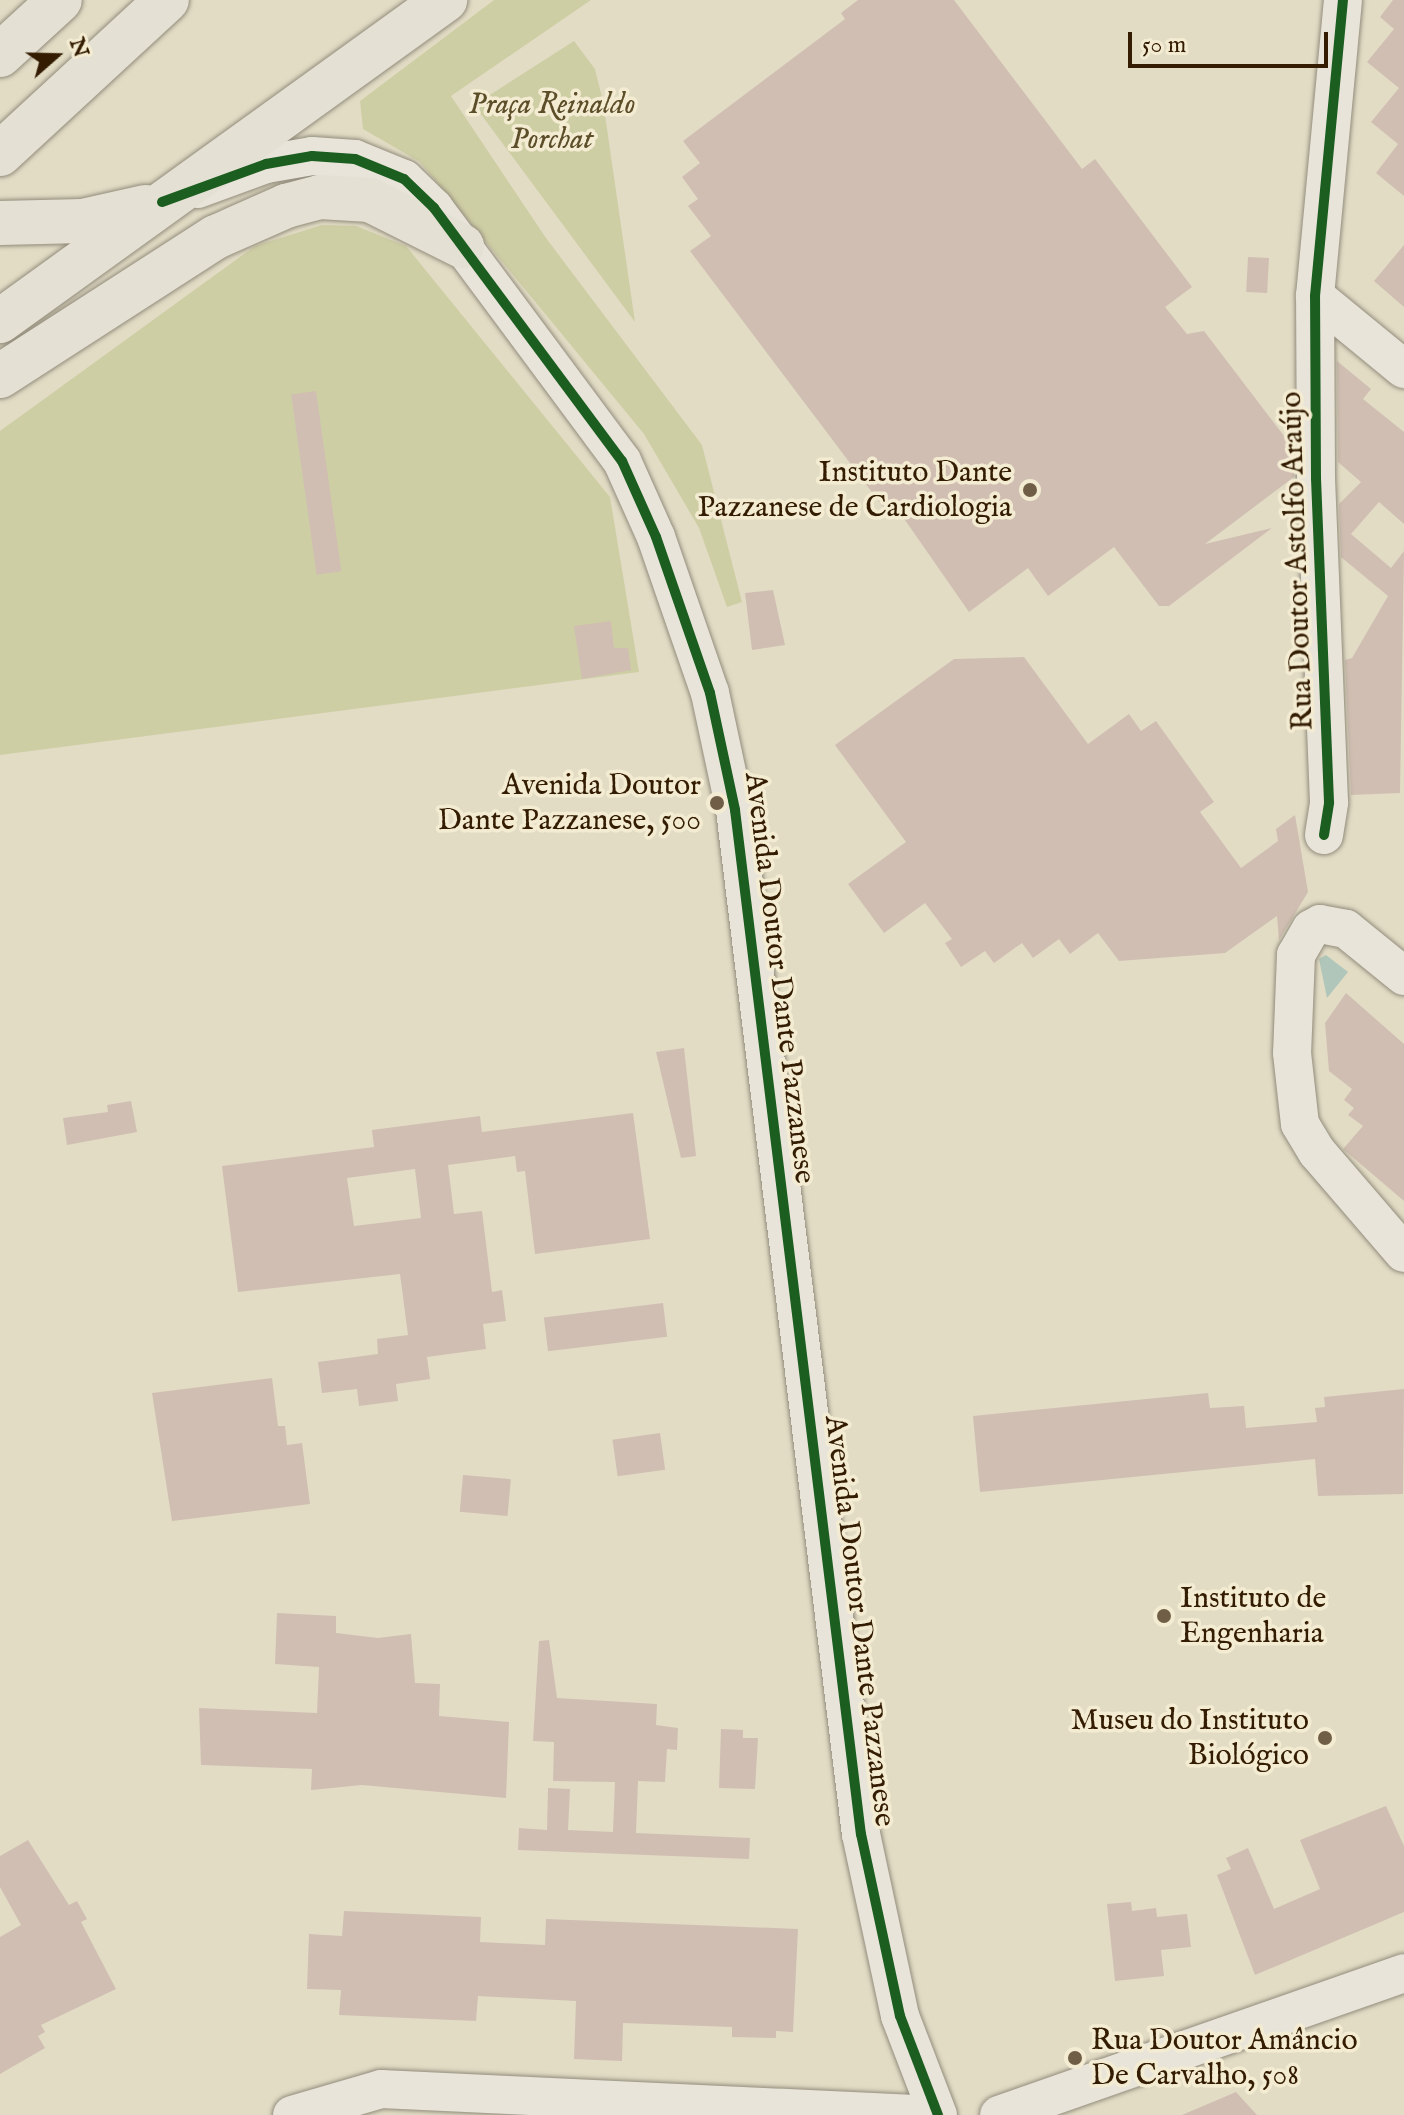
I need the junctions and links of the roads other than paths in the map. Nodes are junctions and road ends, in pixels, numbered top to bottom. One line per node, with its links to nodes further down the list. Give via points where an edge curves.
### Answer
1 (60, 0): 5 (main road)
2 (167, 0): 6 (main road)
3 (445, 0): 7 (main road)
4 (1343, 0): 10 (street, Rua Doutor Astolfo Araújo)
5 (0, 55)
6 (0, 154)
7 (162, 202): 8 (main road, via 83,221); 9 (street, Avenida Doutor Dante Pazzanese, via 266,164 312,156 355,159 404,179); 11 (main road)
8 (0, 223)
9 (462, 246): 13 (main road, via 370,200 320,197 286,206 216,237); 19 (street, Avenida Doutor Dante Pazzanese, via 622,461 656,537 719,727 735,810 861,1834 900,2016)
10 (1315, 296): 12 (street); 14 (street, Rua Doutor Astolfo Araújo, via 1316,478 1329,802)
11 (0, 321)
12 (1404, 369)
13 (0, 376)
14 (1324, 835)
15 (1404, 976): 16 (street, via 1346,929 1320,924 1304,938 1296,955 1295,1095 1300,1124 1317,1152)
16 (1404, 1253)
17 (1404, 1973): 20 (street)
18 (301, 2113): 19 (street, via 381,2089)
19 (937, 2115)
20 (999, 2115)

